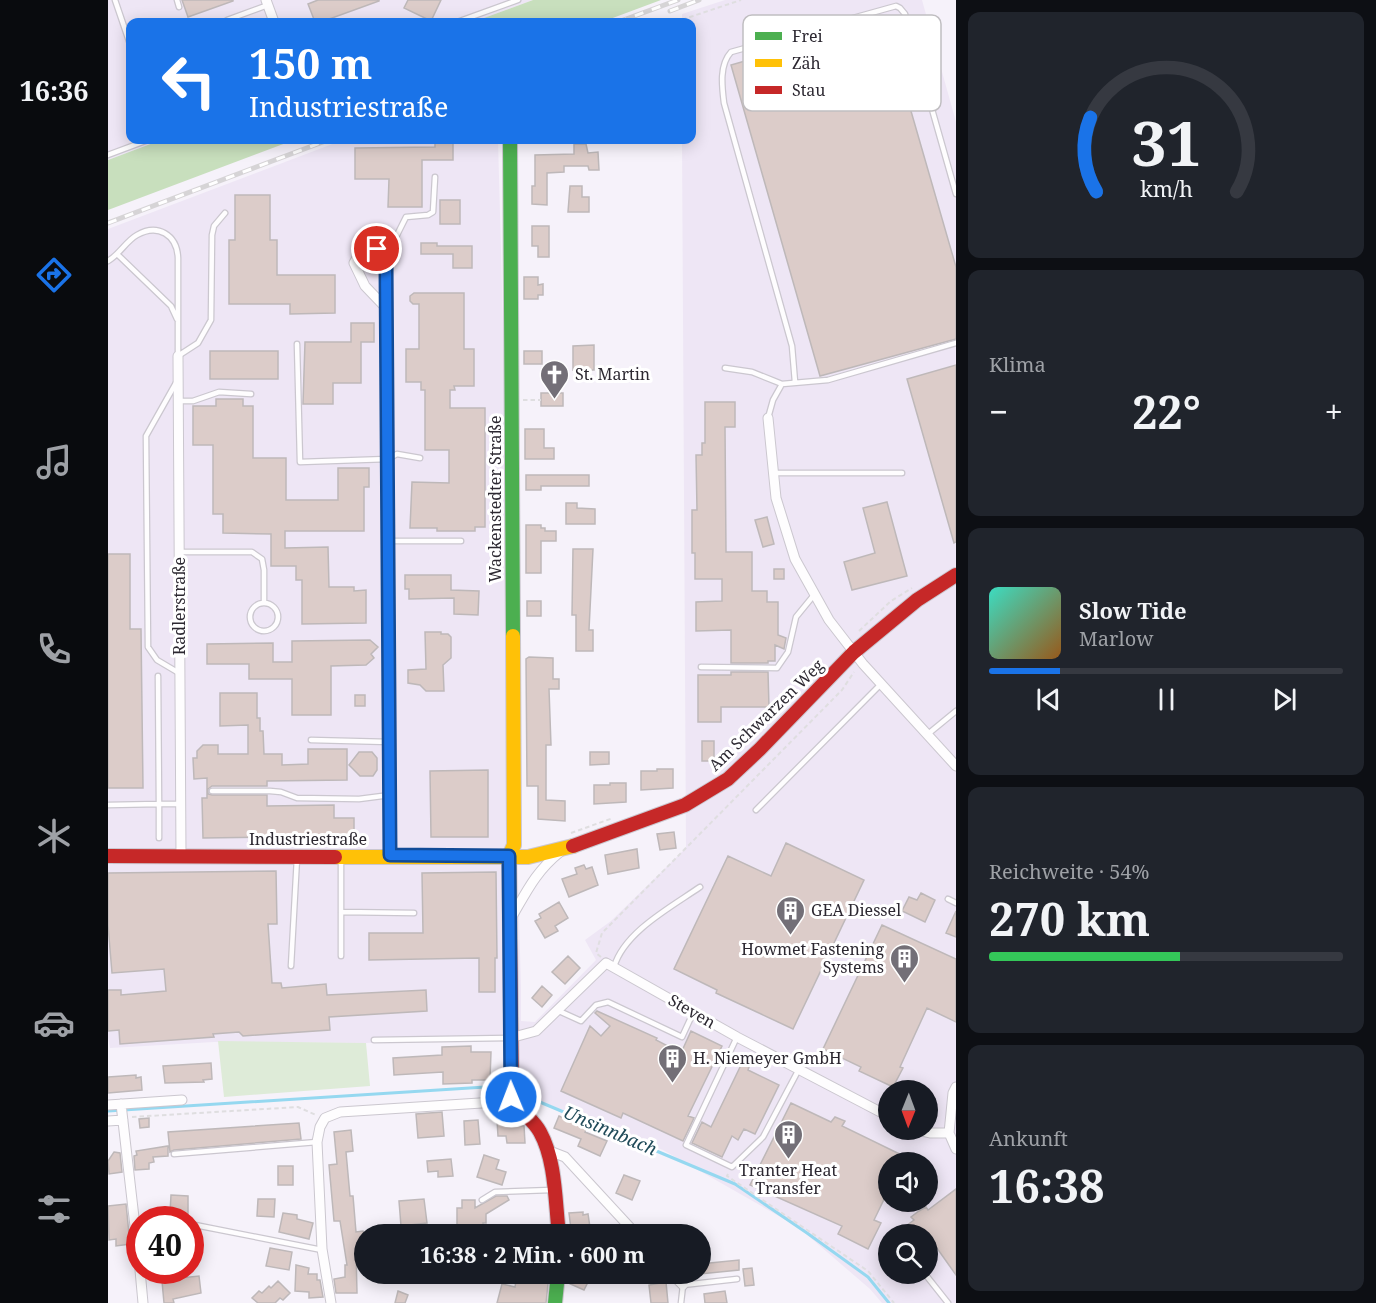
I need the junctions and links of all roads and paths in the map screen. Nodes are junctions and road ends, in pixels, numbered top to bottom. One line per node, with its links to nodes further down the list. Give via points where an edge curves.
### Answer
1 (116, 0): 13 (lane)
2 (177, 0): 6 (lane)
3 (518, 0): 11 (lane)
4 (741, 0): 12 (path)
5 (267, 2): 9 (lane); 10 (street)
6 (179, 7)
7 (864, 15): 8 (lane, via 896,6)
8 (905, 15)
9 (231, 18)
10 (273, 18)
11 (469, 18)
12 (687, 18)
13 (126, 31)
14 (743, 49): 32 (lane, via 725,58 724,103 792,346)
15 (932, 111): 20 (lane)
16 (137, 144): 18 (lane)
17 (510, 144): 35 (street, Wackenstedter Straße)
18 (108, 155)
19 (435, 177): 24 (lane, via 434,212 406,217)
20 (956, 194)
21 (225, 213): 29 (lane, via 212,235 211,320 198,344)
22 (118, 255): 23 (lane); 26 (lane, via 171,306); 26 (lane, via 136,236 147,231 167,234 174,240 178,249)
23 (108, 261)
24 (384, 261): 25 (street); 25 (street, via 377,249 362,249 354,263 365,286)
25 (387, 309): 40 (street)
26 (178, 322): 29 (lane)
27 (297, 344): 40 (lane, via 300,462)
28 (956, 344): 32 (lane, via 828,380)
29 (178, 356): 31 (street, Radlerstraße)
30 (725, 368): 33 (lane, via 753,372)
31 (178, 378): 37 (street, Radlerstraße); 53 (lane, via 146,436 148,647 157,660)
32 (795, 382): 33 (lane)
33 (782, 384): 38 (lane)
34 (251, 394): 37 (lane, via 219,392 192,401)
35 (511, 400): 36 (path); 75 (street, Wackenstedter Straße, via 514,846)
36 (541, 400)
37 (178, 401): 45 (street, Radlerstraße)
38 (768, 418): 41 (street)
39 (420, 458): 40 (lane, via 397,454)
40 (388, 459): 43 (street)
41 (774, 473): 42 (lane); 48 (street, via 776,498 795,559)
42 (902, 473)
43 (388, 541): 44 (lane); 59 (street)
44 (461, 541)
45 (179, 552): 49 (lane, via 252,552 262,559); 53 (street, Radlerstraße)
46 (956, 575): 50 (street, Am Schwarzen Weg)
47 (918, 584): 50 (path, via 891,601)
48 (814, 595): 50 (street); 51 (lane, via 796,617 788,652 777,668)
49 (264, 603): 49 (lane, via 274,607 278,617 274,627 264,632 254,627 250,617 254,607)
50 (851, 647): 55 (street); 69 (street, Am Schwarzen Weg, via 760,750 728,779 685,805)
51 (701, 667)
52 (854, 672): 82 (path, via 828,705 602,933)
53 (179, 673): 64 (street, Radlerstraße)
54 (158, 676): 63 (lane)
55 (881, 684): 57 (street); 66 (lane)
56 (956, 711): 57 (lane)
57 (927, 735): 60 (street)
58 (311, 740): 59 (lane)
59 (390, 742): 62 (street)
60 (956, 766)
61 (212, 790): 62 (lane, via 359,800)
62 (390, 795): 71 (street)
63 (159, 804): 64 (lane); 65 (lane); 68 (lane)
64 (180, 804): 73 (street, Radlerstraße)
65 (108, 805)
66 (756, 810)
67 (615, 817): 69 (path, via 595,823)
68 (159, 838)
69 (564, 843): 75 (street, Am Schwarzen Weg, via 528,857); 81 (street, via 536,875)
70 (341, 855): 71 (street, Industriestraße); 74 (street, Industriestraße); 79 (lane)
71 (390, 855): 75 (street, Industriestraße)
72 (108, 856): 73 (street, Industriestraße)
73 (181, 856): 74 (street, Industriestraße)
74 (297, 856): 84 (lane)
75 (509, 856): 81 (street, Wackenstedter Straße)
76 (700, 887): 85 (lane, via 633,937 618,955)
77 (948, 899): 78 (lane)
78 (956, 903)
79 (341, 912): 80 (lane); 83 (lane)
80 (414, 913)
81 (510, 920): 89 (street, Wackenstedter Straße)
82 (596, 953)
83 (341, 956)
84 (291, 966)
85 (614, 967): 86 (street, via 606,963); 87 (street, Steven)
86 (557, 1010): 87 (lane, via 580,1021 596,1005 608,1002 682,1037); 89 (street, via 536,1031)
87 (694, 1011): 88 (street, Steven)
88 (737, 1037): 91 (street, Steven); 106 (lane, via 686,1145)
89 (510, 1038): 90 (lane); 93 (street, Wackenstedter Straße)
90 (374, 1040)
91 (799, 1069): 96 (street, Steven); 106 (lane, via 763,1137)
92 (956, 1087): 101 (street)
93 (511, 1094): 98 (street, via 340,1112); 104 (street, via 539,1130)
94 (182, 1100): 97 (street)
95 (108, 1105): 97 (street)
96 (878, 1111)
97 (122, 1113): 98 (path, via 298,1107); 99 (street); 109 (street)
98 (325, 1118): 102 (street)
99 (108, 1121)
100 (938, 1133): 101 (street)
101 (949, 1133): 103 (street)
102 (317, 1142): 105 (lane); 113 (street)
103 (956, 1149)
104 (547, 1150): 107 (street); 111 (street, via 565,1157)
105 (174, 1154)
106 (732, 1167): 123 (path, via 727,1176 868,1271)
107 (554, 1190): 108 (lane, via 495,1191); 110 (street)
108 (482, 1200)
109 (133, 1206)
110 (558, 1224)
111 (627, 1224)
112 (204, 1227): 113 (lane)
113 (322, 1250): 120 (street)
114 (737, 1279): 118 (lane)
115 (141, 1284): 119 (street)
116 (557, 1284): 121 (street)
117 (933, 1284): 124 (lane)
118 (683, 1285): 122 (lane)
119 (143, 1303)
120 (331, 1303)
121 (555, 1303)
122 (681, 1303)
123 (894, 1303)
124 (948, 1303)

